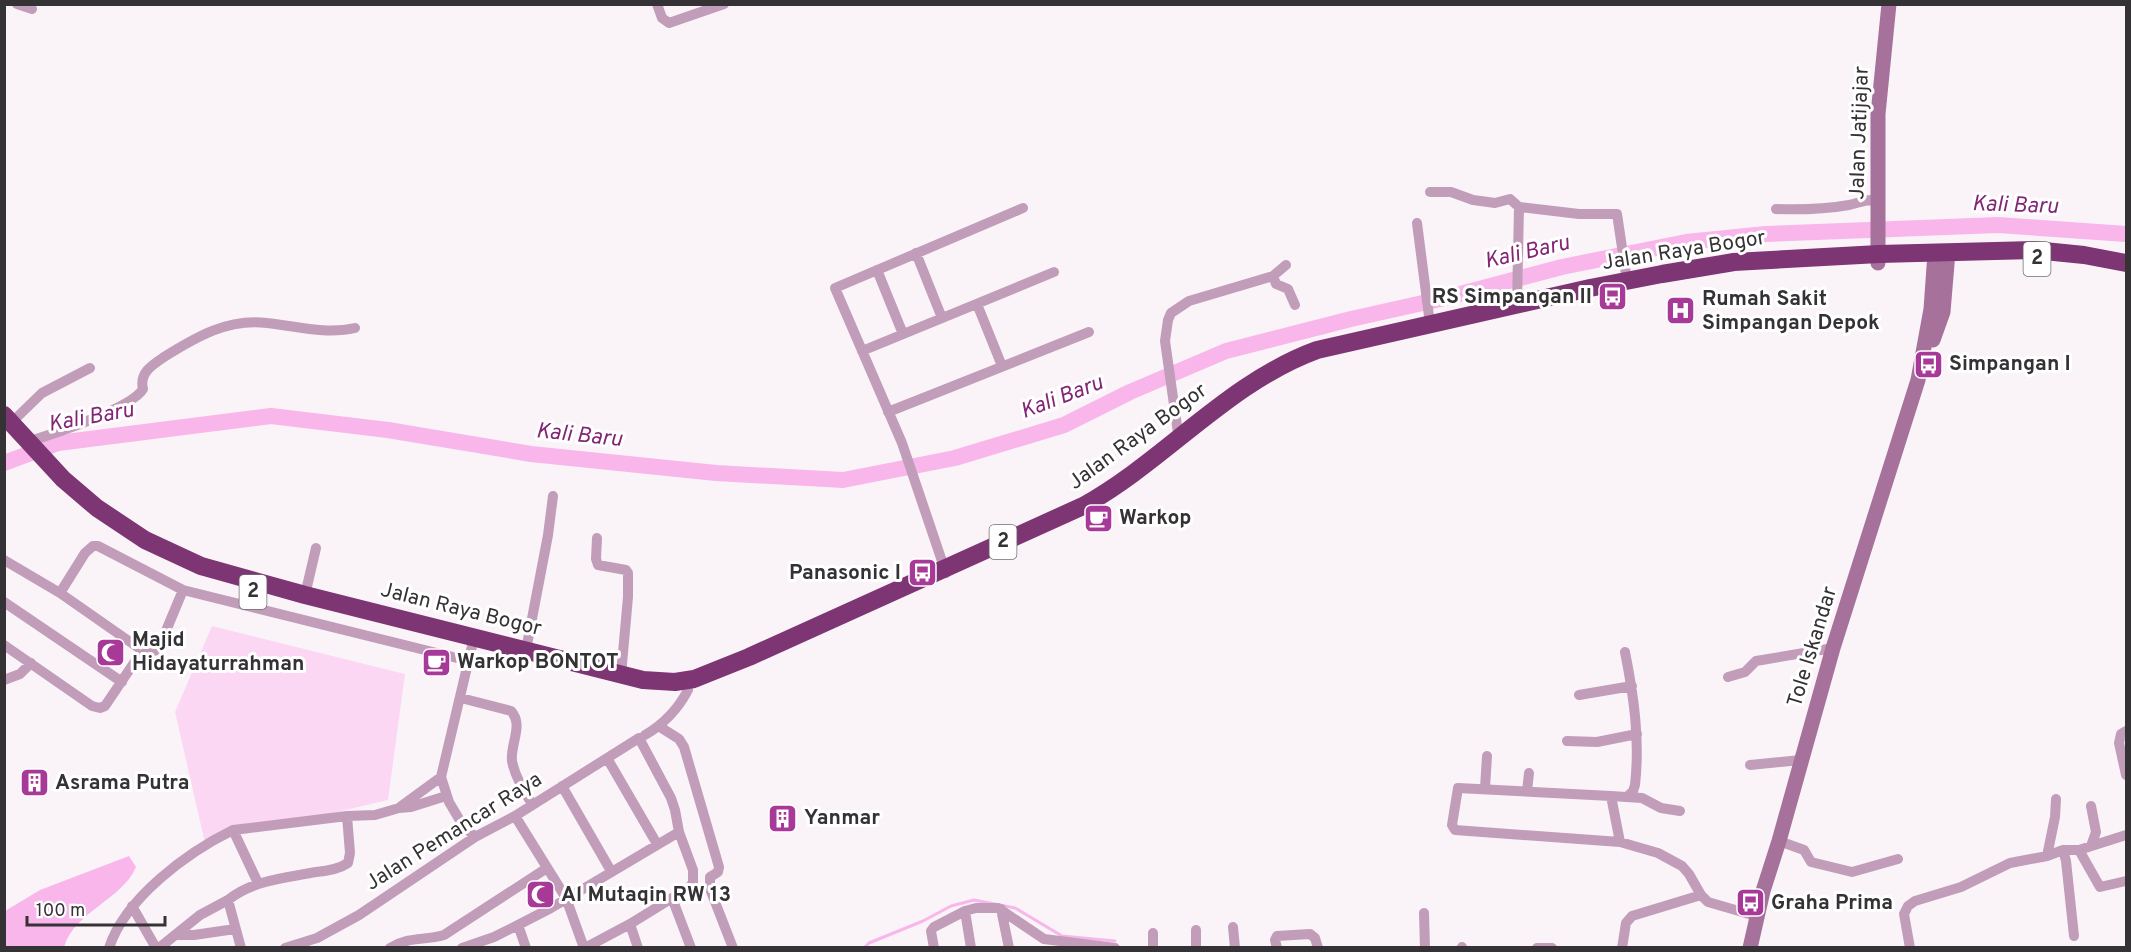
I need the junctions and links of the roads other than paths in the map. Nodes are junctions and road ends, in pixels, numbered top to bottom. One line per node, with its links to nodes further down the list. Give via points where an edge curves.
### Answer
1 (17, 4): 5 (street)
2 (657, 4): 3 (street, via 662,18 669,22)
3 (724, 4)
4 (1889, 4): 7 (main road, Jalan Jatijajar, via 1878,114)
5 (32, 9)
6 (1430, 192): 8 (street, via 1452,192 1495,203 1510,199)
7 (1878, 201): 10 (street); 13 (main road, Jalan Jatijajar)
8 (1519, 207): 20 (street, via 1617,214); 22 (street)
9 (1023, 208): 12 (street)
10 (1776, 209)
11 (1417, 223): 25 (street)
12 (916, 253): 17 (street); 26 (street)
13 (1878, 254): 14 (highway, Jalan Raya Bogor / 2); 20 (highway, Jalan Raya Bogor / 2, via 1734,262); 35 (highway, Jalan Raya Bogor / 2, via 1664,282 1331,355 1262,385)
14 (1941, 257): 15 (highway, Jalan Raya Bogor / 2, via 2057,251); 19 (highway, Jalan Raya Bogor / 2, via 2055,260); 49 (main road, Tole Iskandar, via 1941,320 1923,360)
15 (2127, 263)
16 (1286, 265): 21 (street)
17 (877, 270): 29 (street); 30 (street, via 835,288)
18 (1054, 272): 23 (street)
19 (2127, 272)
20 (1626, 275): 22 (highway, Jalan Raya Bogor / 2)
21 (1273, 276): 24 (street, via 1276,284 1288,289); 35 (street, via 1189,301 1171,313 1166,349)
22 (1517, 298): 25 (highway, Jalan Raya Bogor / 2)
23 (977, 304): 26 (street); 31 (street)
24 (1295, 305)
25 (1429, 317): 35 (highway, Jalan Raya Bogor / 2, via 1291,360 1241,389)
26 (942, 318): 29 (street)
27 (355, 328): 36 (street, via 340,331 257,322 229,325 203,335 149,368 142,389 134,398 72,428)
28 (1089, 332): 31 (street)
29 (903, 334): 30 (street)
30 (862, 351): 33 (street)
31 (1002, 366): 33 (street)
32 (90, 368): 34 (street, via 42,393)
33 (888, 412): 42 (street)
34 (7, 422): 36 (highway, Jalan Raya Bogor / 2)
35 (1180, 442): 42 (highway, Jalan Raya Bogor / 2, via 1141,478 1109,500)
36 (27, 444): 37 (highway, Jalan Raya Bogor / 2)
37 (60, 484): 45 (highway, Jalan Raya Bogor / 2, via 162,550 208,568); 48 (highway, Jalan Raya Bogor / 2, via 99,524 157,559 190,573)
38 (553, 496): 50 (street)
39 (597, 538): 54 (street, via 598,565 628,573)
40 (316, 548): 45 (street)
41 (4, 560): 44 (street)
42 (946, 572): 54 (highway, Jalan Raya Bogor / 2, via 694,679 656,682); 59 (highway, Jalan Raya Bogor / 2, via 751,666)
43 (183, 590): 44 (street, via 93,546); 48 (street); 51 (street, via 158,650)
44 (60, 593): 51 (street)
45 (305, 595): 48 (highway, Jalan Raya Bogor / 2)
46 (4, 602): 57 (street)
47 (4, 645): 53 (street)
48 (472, 648): 50 (highway, Jalan Raya Bogor / 2); 59 (highway, Jalan Raya Bogor / 2, via 646,690); 61 (street)
49 (1833, 648): 55 (street, via 1756,661 1745,672); 69 (main road, Tole Iskandar)
50 (526, 650): 54 (highway, Jalan Raya Bogor / 2)
51 (142, 651): 57 (street)
52 (1625, 652): 58 (street)
53 (31, 663): 56 (street, via 20,674); 57 (street, via 100,708)
54 (621, 675)
55 (1728, 677)
56 (4, 680)
57 (122, 682)
58 (1632, 686): 60 (street); 64 (street)
59 (688, 690): 62 (street, Jalan Pemancar Raya)
60 (1579, 695)
61 (460, 698): 73 (street); 81 (street, via 511,711 515,716 512,759 518,780)
62 (660, 726): 65 (street, Jalan Pemancar Raya); 132 (street, via 684,747 719,867 710,878 710,889)
63 (2127, 731): 72 (street, via 2119,742)
64 (1637, 734): 66 (street, via 1597,742); 79 (street, via 1635,785)
65 (642, 736): 68 (street, Jalan Pemancar Raya); 88 (street, via 670,798)
66 (1567, 741)
67 (1486, 756): 75 (street)
68 (607, 758): 74 (street, Jalan Pemancar Raya); 93 (street)
69 (1801, 760): 70 (street); 91 (main road, Tole Iskandar)
70 (1750, 765)
71 (1529, 772): 76 (street)
72 (2127, 775)
73 (441, 777): 77 (street); 83 (street)
74 (562, 786): 81 (street, Jalan Pemancar Raya); 100 (street)
75 (1485, 788): 76 (street); 92 (street, via 1458,788 1452,825 1455,830)
76 (1527, 791): 78 (street)
77 (446, 796): 83 (street); 90 (street, via 462,824)
78 (1611, 796): 79 (street); 92 (street)
79 (1628, 796): 84 (street)
80 (2056, 799): 97 (street)
81 (532, 804): 86 (street, Jalan Pemancar Raya)
82 (2091, 806): 94 (street, via 2096,832)
83 (399, 808): 85 (street, via 375,815)
84 (1680, 811)
85 (347, 816): 87 (street); 102 (street, via 348,864)
86 (515, 816): 90 (street, Jalan Pemancar Raya); 99 (street)
87 (233, 830): 102 (street); 107 (street, via 174,867)
88 (679, 832): 93 (street); 105 (street, via 693,870 693,882)
89 (2127, 835): 94 (street)
90 (475, 837): 122 (street, Jalan Pemancar Raya, via 359,915)
91 (1779, 841): 98 (street, via 1804,850 1811,862 1851,872); 111 (main road, Tole Iskandar)
92 (1620, 842): 103 (street, via 1672,860 1689,874)
93 (657, 844): 100 (street)
94 (2091, 846): 96 (street)
95 (2062, 850): 96 (street); 97 (street); 119 (street)
96 (2079, 850): 101 (street, via 2100,887)
97 (2047, 856): 147 (street, via 2010,863 1961,887 1915,901 1904,914)
98 (1898, 859)
99 (547, 868): 104 (street); 126 (street, via 444,935 412,938)
100 (611, 871): 104 (street)
101 (2127, 881)
102 (258, 883): 106 (street)
103 (1701, 895): 111 (street, via 1713,904); 145 (street, via 1632,916 1626,923)
104 (566, 898): 113 (street); 129 (street)
105 (672, 898): 112 (street); 131 (street)
106 (228, 900): 115 (street); 118 (street)
107 (132, 906): 123 (street, via 119,923); 124 (street)
108 (1001, 909): 109 (street); 120 (street); 135 (street)
109 (965, 911): 133 (street, via 932,929); 134 (street)
110 (1424, 913): 142 (street)
111 (1756, 916): 146 (main road, Tole Iskandar)
112 (630, 924): 129 (street); 130 (street)
113 (518, 925): 127 (street); 128 (street)
114 (1233, 927): 139 (street)
115 (235, 929): 118 (street); 125 (street)
116 (1196, 930): 138 (street)
117 (1153, 933): 137 (street)
118 (175, 935): 124 (street)
119 (2074, 936)
120 (1044, 943): 121 (street)
121 (1080, 945): 136 (street)
122 (290, 947)
123 (109, 948)
124 (157, 948)
125 (241, 948)
126 (390, 948)
127 (462, 948)
128 (525, 948)
129 (584, 948)
130 (638, 948)
131 (691, 948)
132 (733, 948)
133 (934, 948)
134 (971, 948)
135 (1009, 948)
136 (1115, 948)
137 (1153, 948)
138 (1196, 948)
139 (1235, 948)
140 (1277, 948): 141 (street, via 1277,936 1310,934)
141 (1318, 948)
142 (1425, 948)
143 (1537, 948): 144 (street)
144 (1552, 948)
145 (1622, 948)
146 (1750, 948)
147 (1910, 948)

